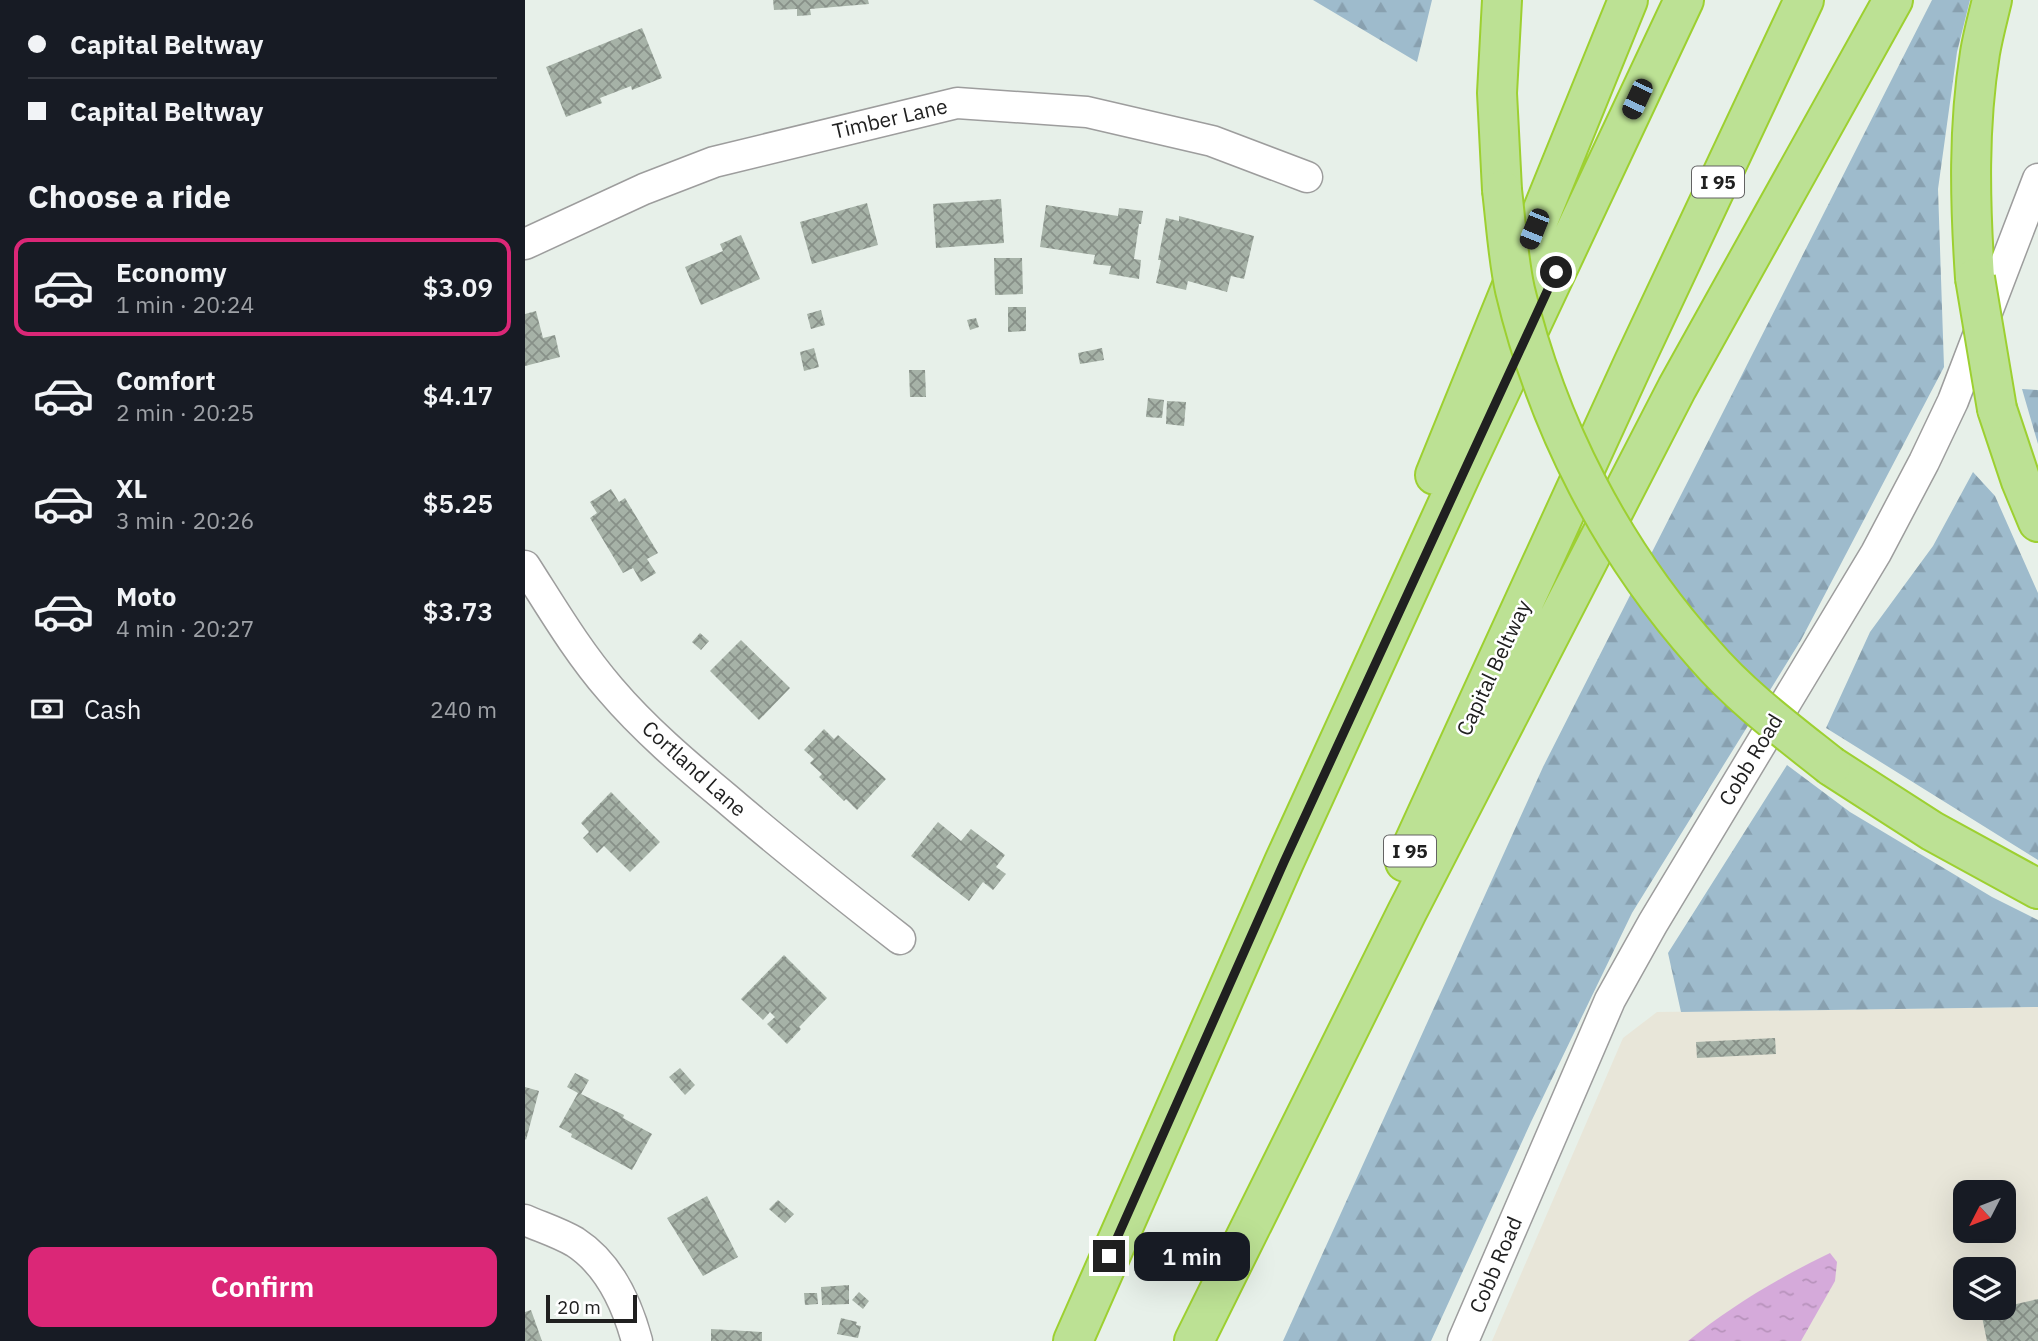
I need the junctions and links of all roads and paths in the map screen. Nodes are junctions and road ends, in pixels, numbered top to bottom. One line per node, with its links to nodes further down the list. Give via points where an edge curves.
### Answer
1 (1502, 0): 13 (highway, bridge, via 1497,93 1502,190 1515,289 1545,392 1570,452 1613,532 1656,597 1705,656 1756,706 1831,766 1932,831)
2 (1628, 0): 12 (highway, via 1446,446)
3 (1684, 0): 12 (highway)
4 (1804, 0): 18 (highway, Capital Beltway / I 95, via 1389,896)
5 (1893, 0): 18 (highway, via 1677,388 1407,912)
6 (1992, 0): 10 (highway, bridge, via 1980,53 1973,121 1970,211 1975,278 1997,409)
7 (1307, 177): 9 (street, Timber Lane, via 1212,141 1087,112 957,103 714,162)
8 (2038, 179): 19 (street, Cobb Road, via 1954,401 1924,462 1876,553 1610,1000)
9 (525, 244)
10 (2038, 522)
11 (525, 566): 14 (street, Cortland Lane, via 578,647 638,719 793,855)
12 (1284, 862): 17 (highway)
13 (2038, 889)
14 (900, 939)
15 (525, 1220): 16 (street, via 574,1242 593,1257 622,1298)
16 (637, 1341)
17 (1073, 1341)
18 (1194, 1341)
19 (1463, 1341)

